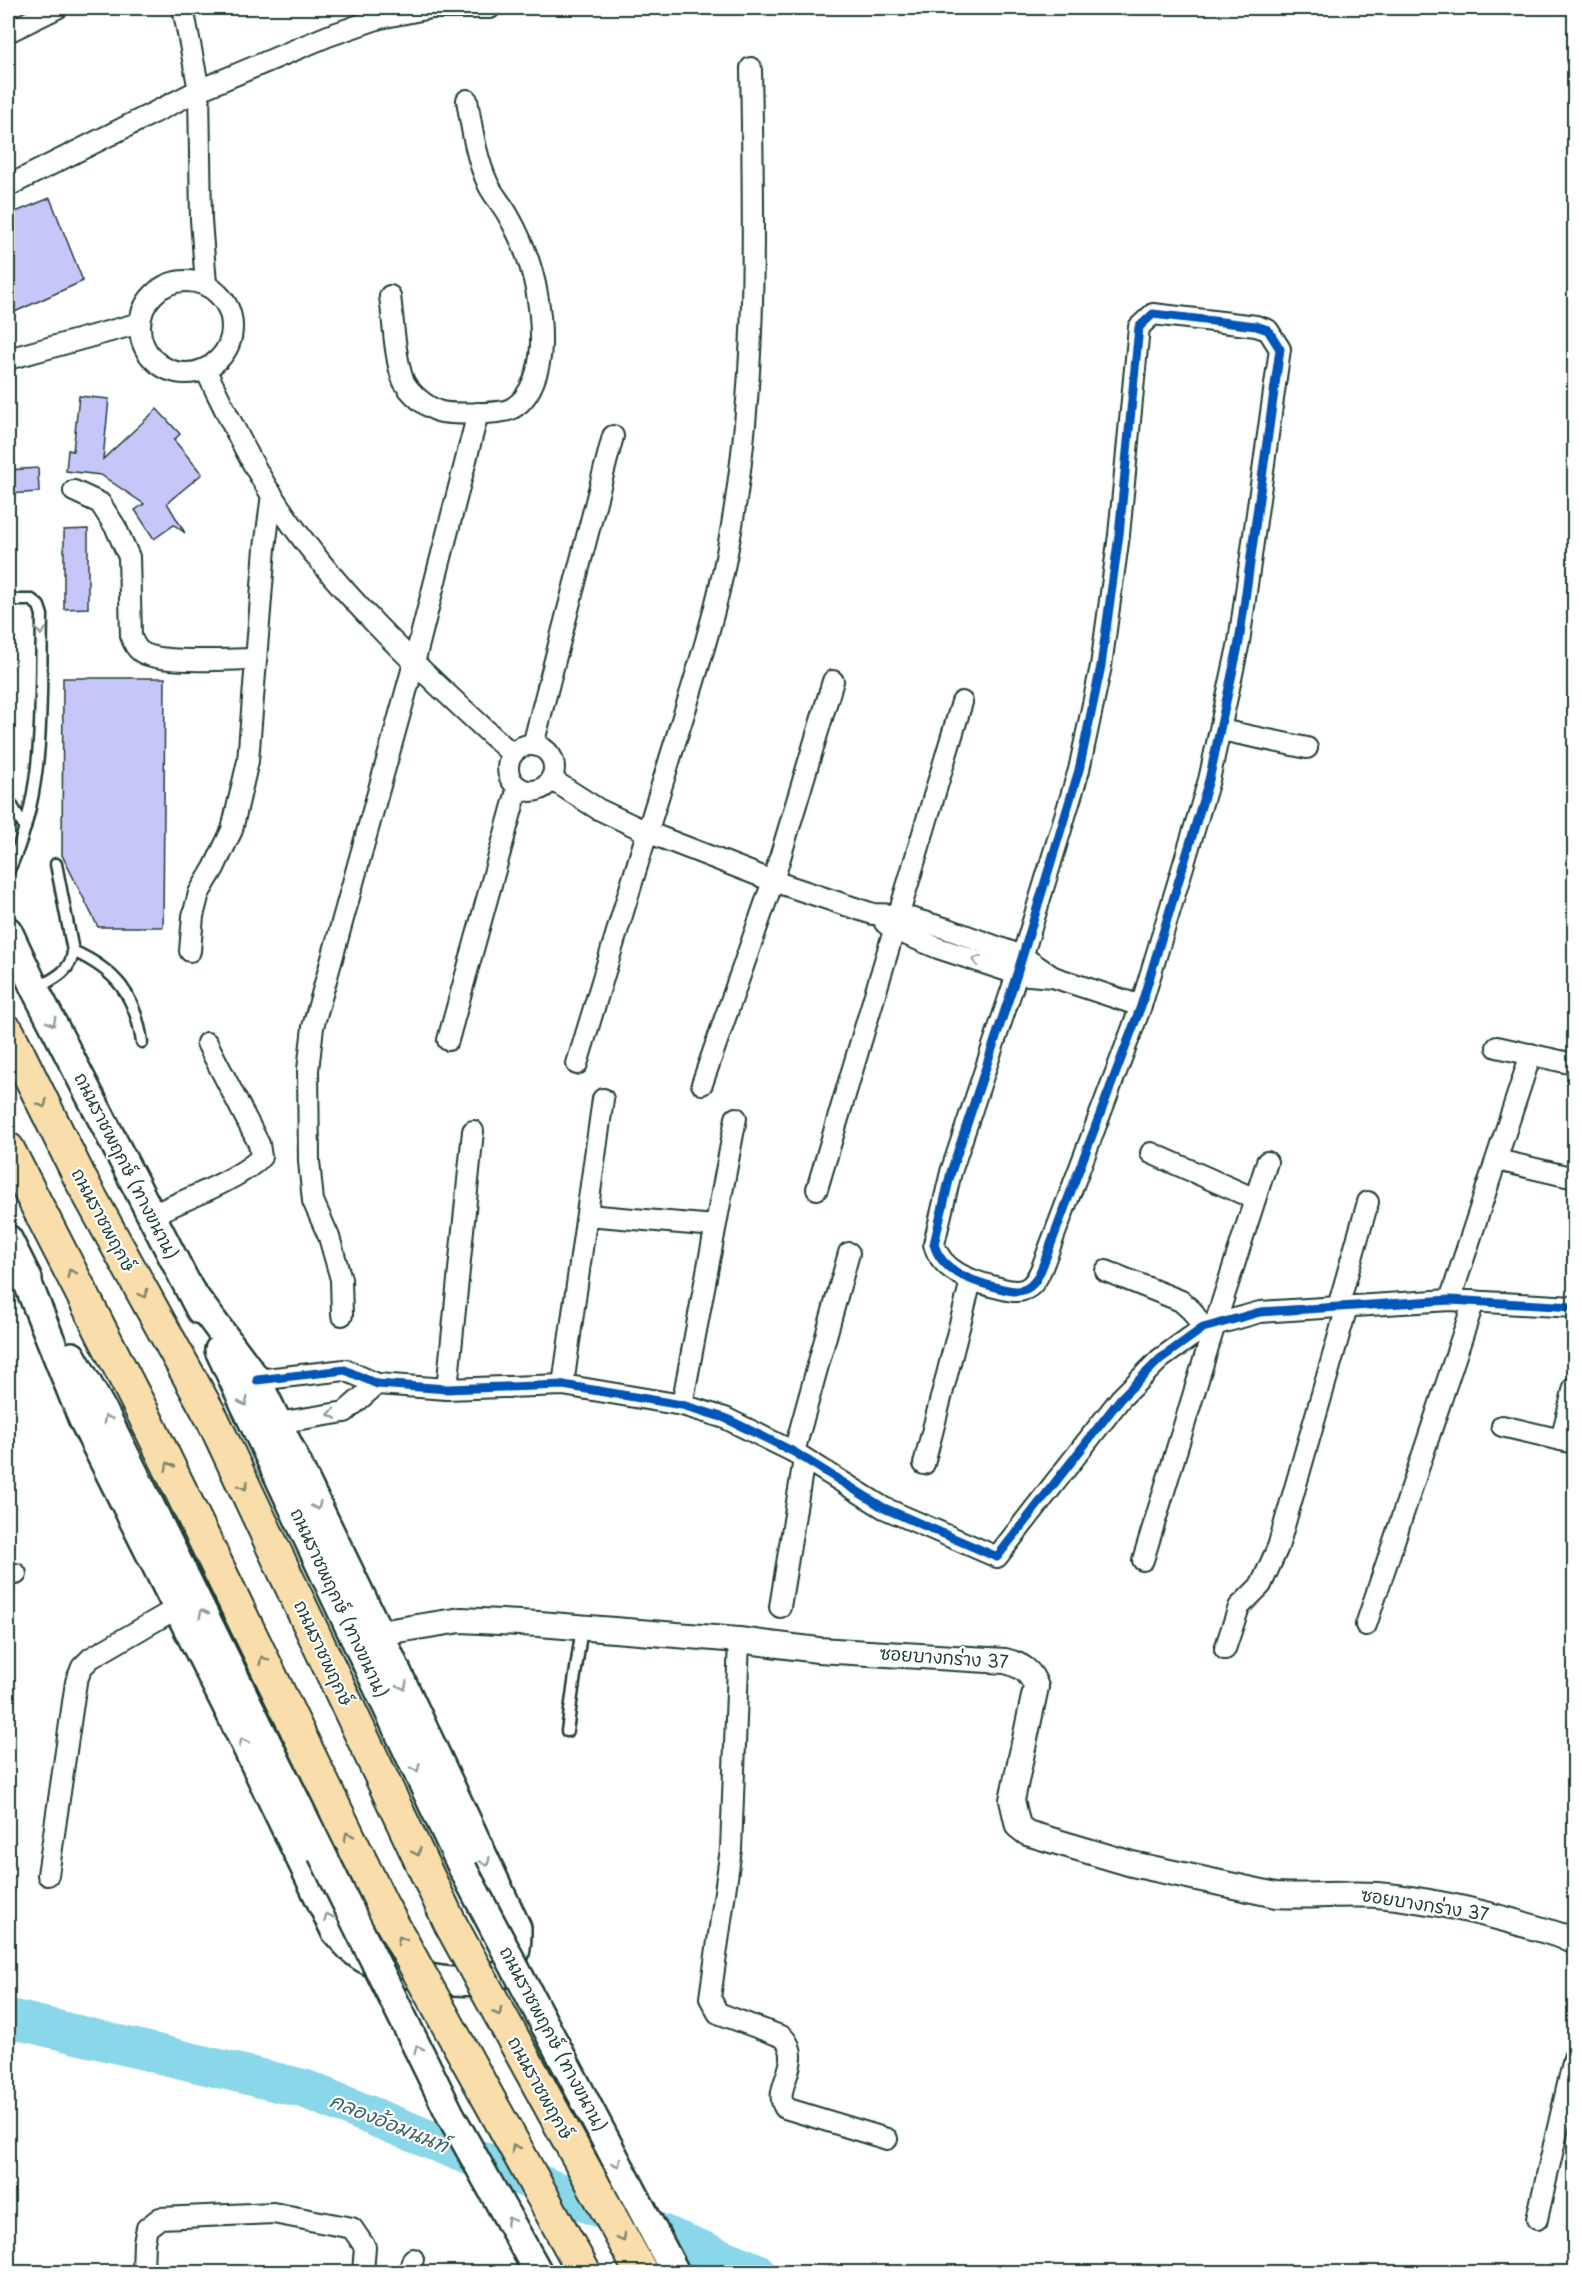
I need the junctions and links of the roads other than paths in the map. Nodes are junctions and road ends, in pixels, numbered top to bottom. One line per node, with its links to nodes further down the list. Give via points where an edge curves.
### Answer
1 (57, 8): 4 (street)
2 (183, 8): 6 (street)
3 (490, 8): 6 (street, via 431,8 380,18)
4 (8, 32)
5 (751, 69): 31 (street, via 754,237 751,364 742,459 727,555 698,670)
6 (199, 90): 8 (street); 9 (street)
7 (467, 100): 14 (street, via 477,157 526,250 537,293 541,347 536,376 524,399 509,410)
8 (8, 186)
9 (206, 284): 11 (street, via 174,282 154,294 144,307); 13 (street, via 222,297 233,327 228,347)
10 (390, 296): 14 (street, via 404,382 417,398 439,412)
11 (140, 323): 12 (street); 13 (street, via 144,347 160,366 175,372)
12 (8, 359)
13 (205, 369): 17 (street)
14 (477, 413): 20 (street)
15 (613, 436): 24 (street)
16 (74, 491): 19 (street, via 100,503 129,557 131,636 141,653 163,659)
17 (272, 494): 19 (street); 20 (street, via 312,549)
18 (8, 600): 30 (lane, one-way to 30, via 32,600 42,615 39,759)
19 (255, 659): 38 (street, via 248,761 232,830 199,893)
20 (414, 663): 26 (street); 75 (street, via 313,1027 308,1070 313,1201 342,1279)
21 (833, 681): 34 (street)
22 (962, 702): 35 (street)
23 (1221, 730): 25 (street); 39 (street, via 1239,642 1280,349 1268,330 1256,326 1154,314 1139,327 1119,535 1101,666 1079,770); 41 (street)
24 (533, 745): 26 (street); 27 (street, via 551,756)
25 (1307, 748)
26 (512, 754): 28 (street, via 508,774)
27 (551, 779): 28 (street, via 536,790); 31 (street)
28 (518, 787): 43 (street)
29 (8, 799): 30 (lane)
30 (25, 828): 33 (lane)
31 (647, 832): 34 (street); 48 (street)
32 (56, 864): 37 (lane)
33 (8, 872)
34 (773, 881): 35 (street); 50 (street)
35 (897, 922): 39 (street, via 938,948); 59 (street)
36 (8, 932): 40 (main road, ถนนราชพฤกษ์ (ทางขนาน))
37 (73, 951): 40 (lane, via 62,974); 44 (lane, via 92,959 128,993 139,1017)
38 (190, 951)
39 (1020, 965): 41 (street); 69 (street, via 951,1172 934,1244 943,1263)
40 (34, 989): 62 (main road, ถนนราชพฤกษ์ (ทางขนาน), one-way to 62)
41 (1141, 1006): 69 (street, via 1037,1278 1023,1290 1012,1291)
42 (8, 1032): 106 (main road, ถนนราชพฤกษ์, one-way to 106, bridge, via 81,1180 213,1420 450,1923)
43 (448, 1040)
44 (142, 1042)
45 (207, 1043): 62 (street, via 259,1144 261,1157 252,1167)
46 (1497, 1047): 47 (street)
47 (1531, 1054): 49 (street); 56 (street)
48 (577, 1064)
49 (1575, 1064)
50 (702, 1084)
51 (603, 1099): 63 (street)
52 (736, 1118): 64 (street)
53 (472, 1131): 81 (street)
54 (8, 1149): 105 (main road, one-way to 54, bridge, via 383,1907 143,1413)
55 (1151, 1153): 60 (street)
56 (1497, 1160): 58 (street); 71 (street)
57 (1267, 1162): 60 (street)
58 (1566, 1176)
59 (817, 1189)
60 (1256, 1199): 76 (street)
61 (1368, 1202): 73 (street)
62 (152, 1215): 70 (main road, ถนนราชพฤกษ์ (ทางขนาน))
63 (587, 1215): 64 (street); 79 (street)
64 (715, 1226): 82 (street)
65 (8, 1239): 67 (main road)
66 (849, 1252): 86 (street)
67 (20, 1264): 90 (main road, via 82,1418); 104 (main road, one-way to 67, bridge, via 450,2114 107,1418)
68 (1106, 1271): 76 (street, via 1181,1301)
69 (971, 1281): 87 (street)
70 (192, 1293): 77 (main road); 107 (main road, ถนนราชพฤกษ์ (ทางขนาน), one-way to 107, bridge, via 463,1869)
71 (1450, 1300): 72 (street); 73 (street)
72 (1474, 1301): 74 (street); 91 (street)
73 (1342, 1307): 76 (street, via 1260,1312); 95 (street, via 1278,1547 1261,1585 1239,1607)
74 (1575, 1307)
75 (342, 1316)
76 (1209, 1326): 86 (street, via 1160,1359 1121,1398 997,1557 884,1508); 88 (street)
77 (257, 1380): 78 (street, via 345,1370); 83 (main road)
78 (376, 1384): 81 (street); 83 (street, one-way to 83, via 345,1412)
79 (563, 1385): 81 (street); 82 (street)
80 (1575, 1387): 85 (street)
81 (447, 1389)
82 (682, 1405): 86 (street, via 725,1418)
83 (277, 1423): 93 (main road, one-way to 93)
84 (1502, 1425): 85 (street)
85 (1568, 1441)
86 (799, 1456): 89 (street)
87 (924, 1464)
88 (1143, 1560)
89 (780, 1607)
90 (177, 1608): 93 (main road, one-way to 90, via 517,1928 517,1949 508,1968 495,1978 473,1982 445,1980 395,1969 354,1952 335,1931); 97 (street, via 107,1647 82,1667 76,1682)
91 (1366, 1625)
92 (582, 1627): 93 (street, ซอยบางกร่าง 37, via 461,1620); 94 (street, ซอยบางกร่าง 37); 96 (lane)
93 (379, 1633)
94 (739, 1640): 98 (street, ซอยบางกร่าง 37, via 818,1650 1018,1664 1029,1672 1036,1687 1012,1800 1018,1826 1027,1833 1132,1864 1276,1895 1347,1893 1463,1908); 100 (street, via 731,1849 710,1998 718,2013 783,2037 788,2043 790,2068 782,2093 785,2108)
95 (1225, 1649)
96 (567, 1731)
97 (48, 1875)
98 (1575, 1940)
99 (1575, 2058): 101 (street)
100 (887, 2139)
101 (1538, 2218)
102 (143, 2272): 103 (street, via 147,2228 160,2218 273,2213 352,2228 365,2247)
103 (363, 2272)
104 (538, 2272)
105 (584, 2272)
106 (641, 2272)
107 (675, 2272)

